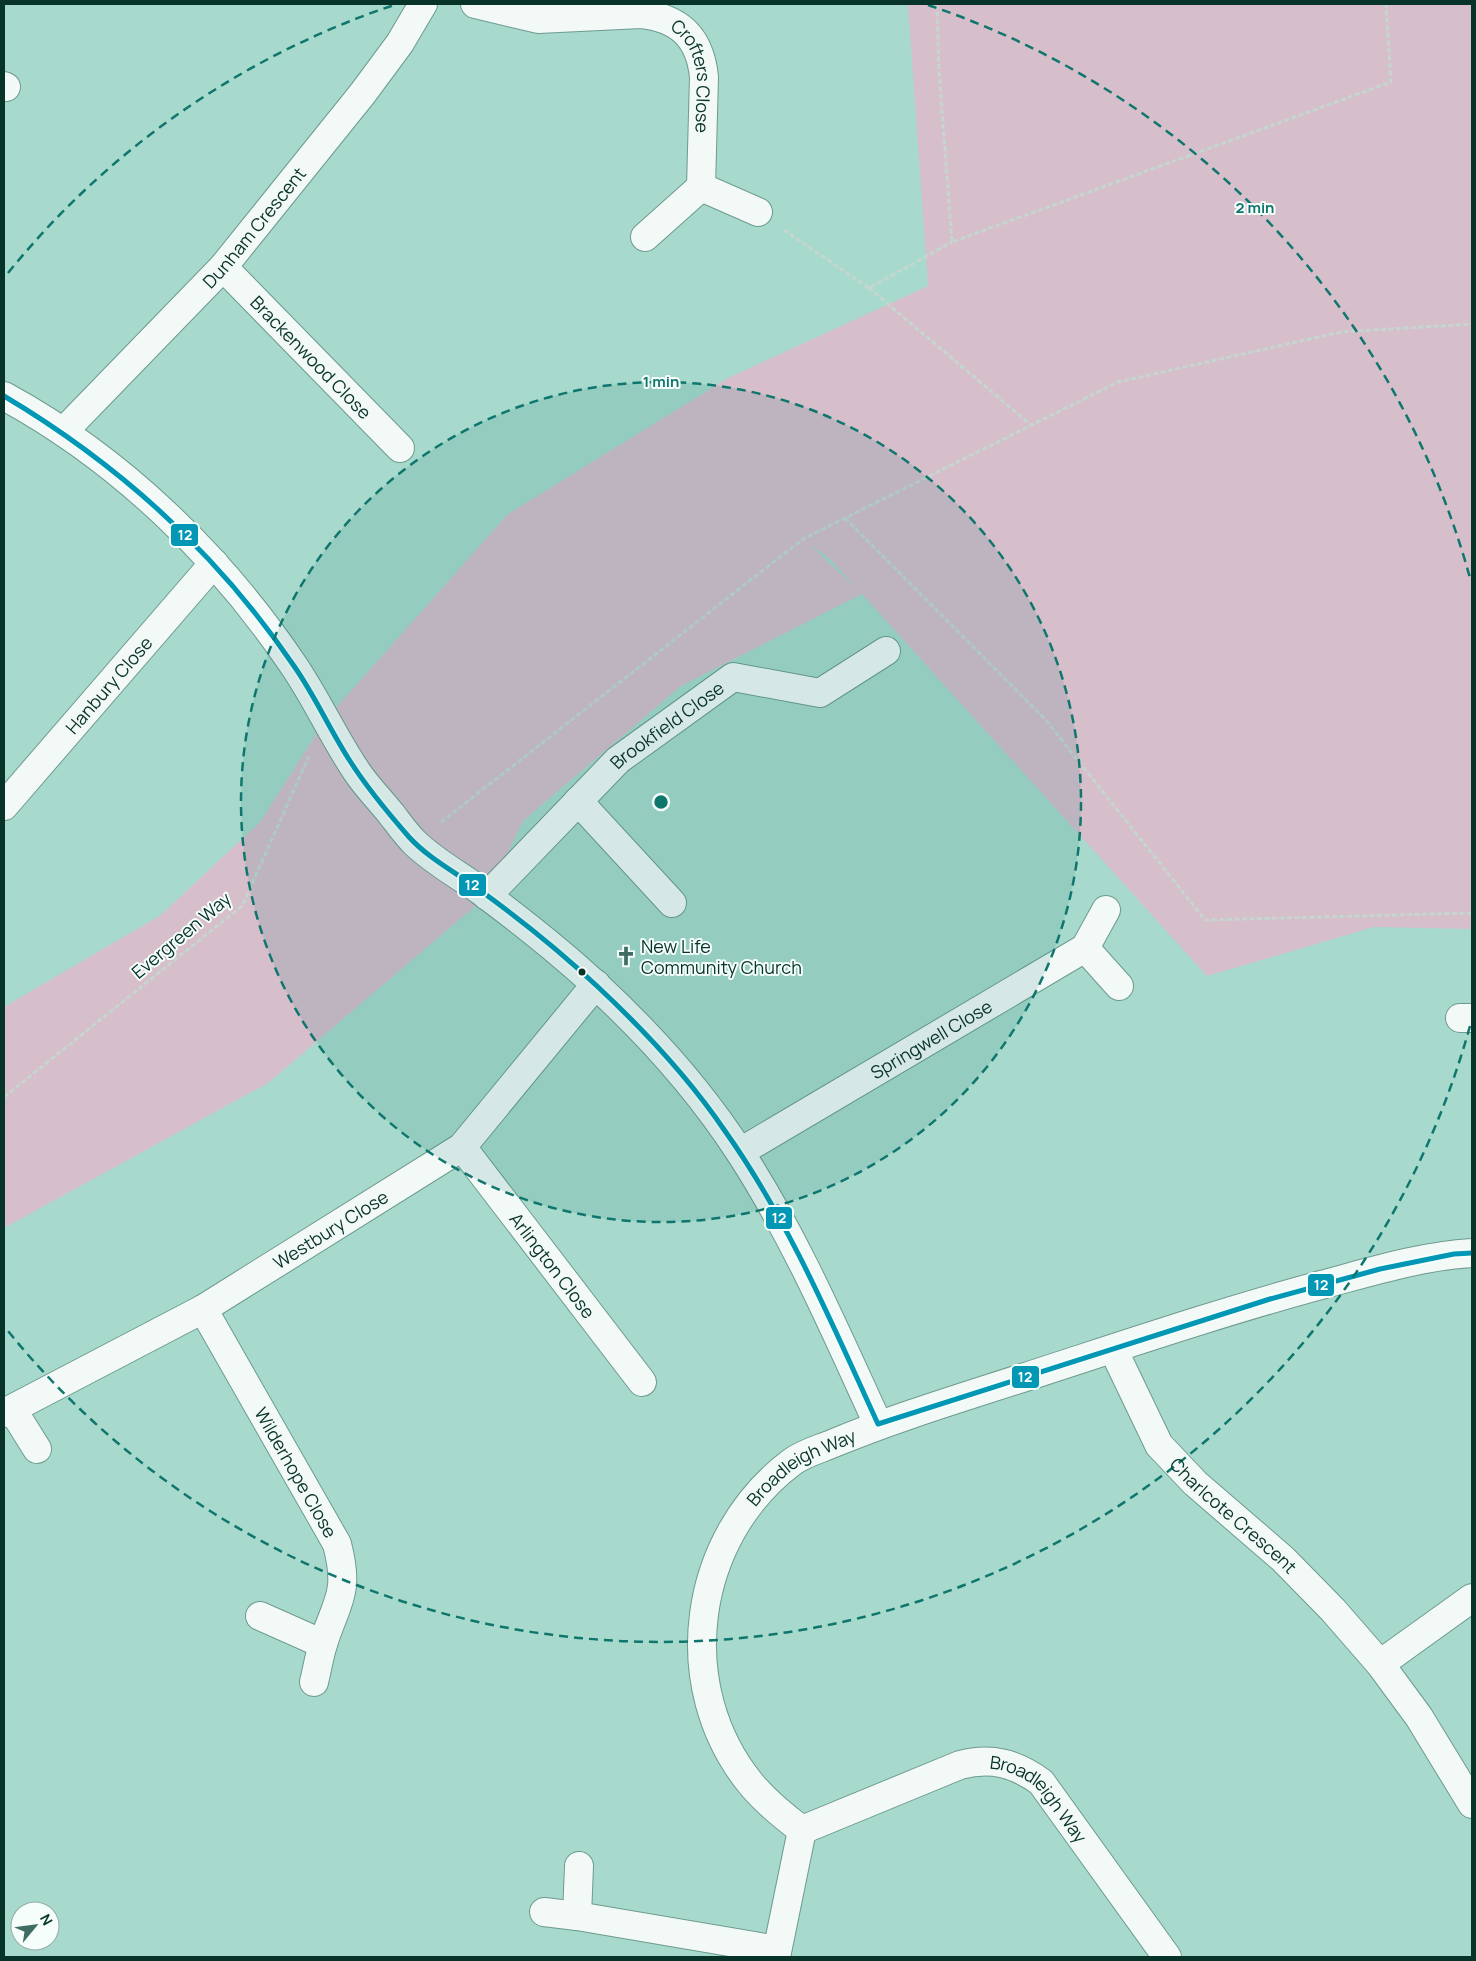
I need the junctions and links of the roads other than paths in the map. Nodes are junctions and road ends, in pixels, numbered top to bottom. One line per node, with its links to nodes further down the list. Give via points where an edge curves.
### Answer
1 (423, 4): 6 (street, Dunham Crescent, via 400,44)
2 (475, 4): 3 (street, Crofters Close, via 538,19 657,15 686,31 702,60 704,77)
3 (701, 187): 4 (street); 5 (street)
4 (758, 212)
5 (645, 237)
6 (223, 267): 8 (street, Dunham Crescent); 9 (street, Brackenwood Close)
7 (4, 396): 8 (street)
8 (63, 432): 10 (street, via 146,497)
9 (400, 448)
10 (214, 563): 13 (street, Hanbury Close); 14 (street, via 294,667 358,774 414,843)
11 (886, 651): 12 (street, Brookfield Close, via 820,693 733,677 618,760)
12 (578, 801): 14 (street, Brookfield Close); 15 (street)
13 (4, 806)
14 (487, 896): 18 (street)
15 (672, 903)
16 (1106, 910): 17 (street)
17 (1085, 948): 19 (street); 21 (street, Springwell Close)
18 (596, 984): 20 (street, Westbury Close); 21 (street, via 673,1064)
19 (1119, 986)
20 (462, 1147): 23 (street, Westbury Close); 25 (street, Arlington Close)
21 (740, 1152): 27 (street, via 822,1301)
22 (1472, 1253): 24 (street, Broadleigh Way, via 1362,1274 1270,1299)
23 (203, 1309): 26 (street, Westbury Close); 31 (street, Wilderhope Close, via 338,1544 344,1583)
24 (1113, 1349): 27 (street, Broadleigh Way); 32 (street, Charlcote Crescent, via 1159,1445 1195,1483 1283,1559)
25 (642, 1382)
26 (8, 1411): 28 (street, Westbury Close)
27 (878, 1424): 35 (street, Broadleigh Way, via 795,1459 771,1479 732,1528 706,1594 701,1653 705,1688 715,1722 730,1754 750,1783 774,1809)
28 (37, 1449)
29 (1472, 1598): 32 (street)
30 (260, 1616): 31 (street)
31 (323, 1644): 33 (street, Wilderhope Close)
32 (1380, 1664): 34 (street, Charlcote Crescent, via 1419,1717)
33 (314, 1682)
34 (1472, 1804)
35 (802, 1830): 39 (street); 40 (street, Broadleigh Way, via 960,1765 975,1761 1006,1762 1041,1782)
36 (579, 1866): 38 (street)
37 (544, 1912): 38 (street)
38 (577, 1916): 39 (street)
39 (776, 1954)
40 (1167, 1957)

